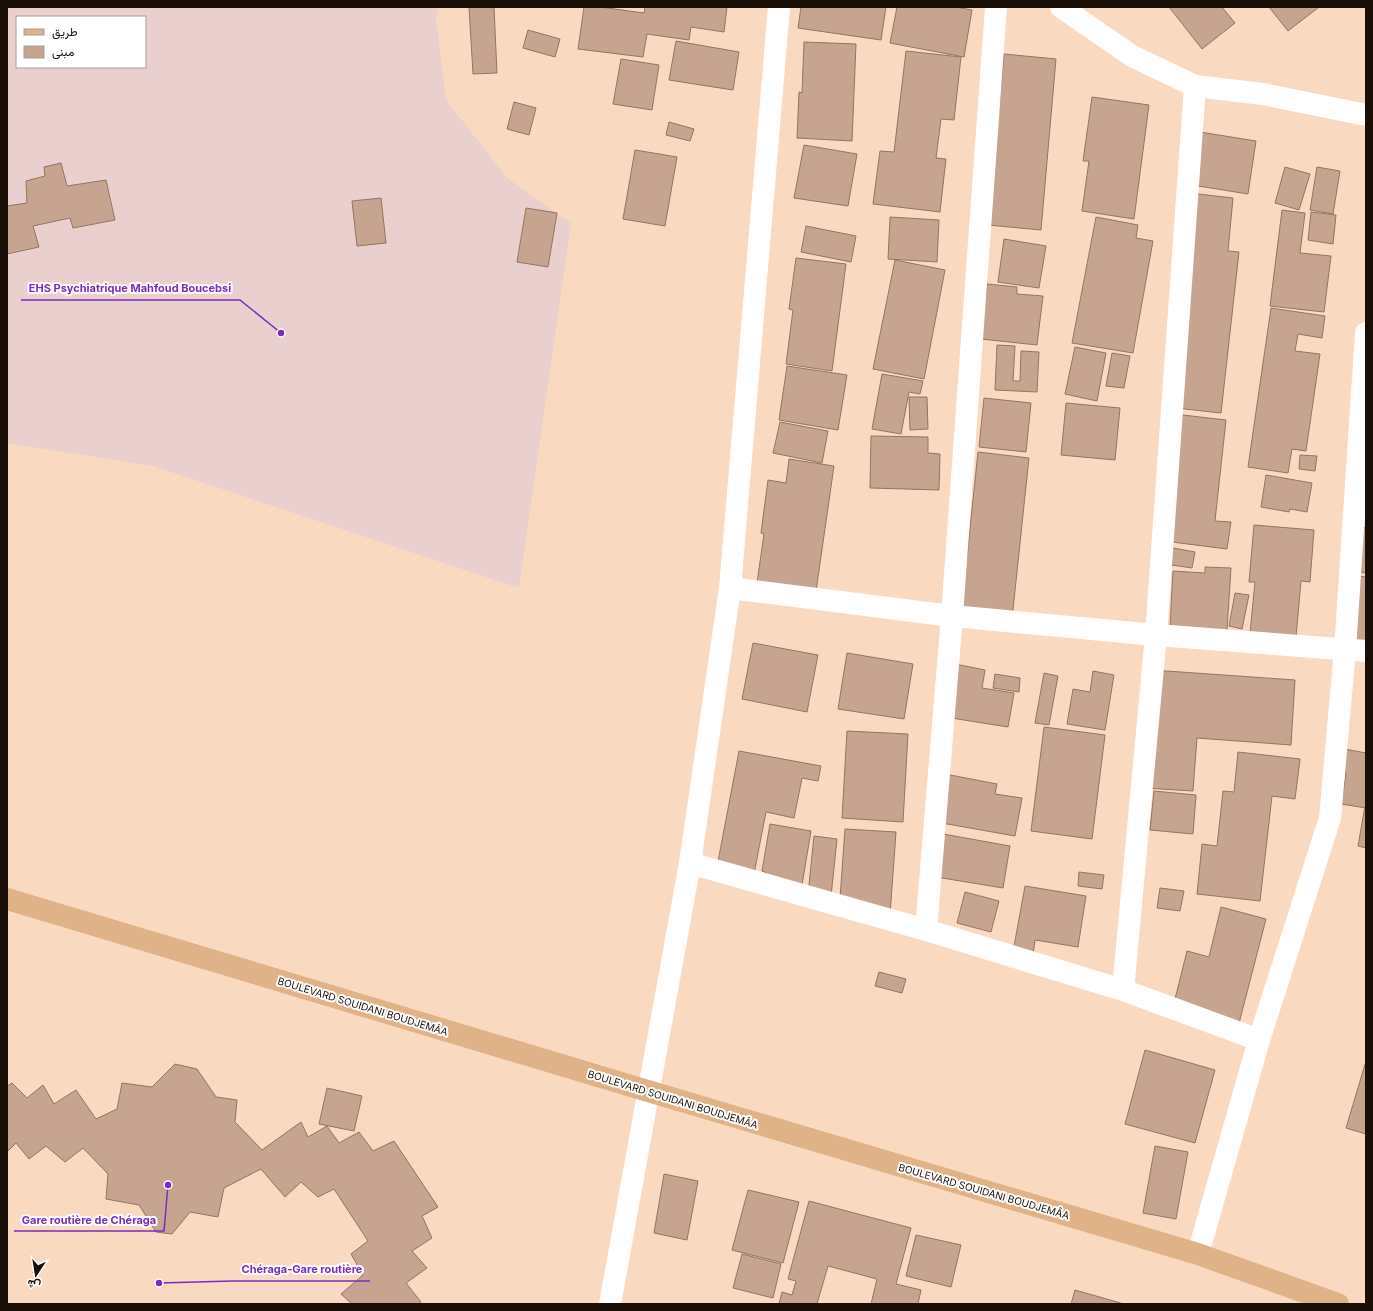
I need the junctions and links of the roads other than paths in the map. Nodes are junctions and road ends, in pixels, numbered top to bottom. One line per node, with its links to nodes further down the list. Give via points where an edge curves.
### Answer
1 (779, 7): 7 (street)
2 (996, 7): 8 (street)
3 (1061, 7): 4 (street, via 1132,56)
4 (1195, 86): 5 (street, via 1263,94); 9 (street)
5 (1366, 115)
6 (1366, 333): 10 (street)
7 (730, 588): 8 (street); 11 (street)
8 (952, 616): 9 (street); 13 (street)
9 (1156, 635): 10 (street); 14 (street)
10 (1356, 651): 15 (street, via 1330,818)
11 (690, 863): 13 (street); 16 (street)
12 (7, 899): 16 (main road, BOULEVARD SOUIDANI BOUDJEMÂA)
13 (926, 930): 14 (street)
14 (1123, 990): 15 (street)
15 (1258, 1040): 17 (street)
16 (648, 1091): 17 (main road, BOULEVARD SOUIDANI BOUDJEMÂA); 18 (street)
17 (1198, 1254): 19 (main road, BOULEVARD SOUIDANI BOUDJEMÂA)
18 (610, 1304)
19 (1338, 1304)

